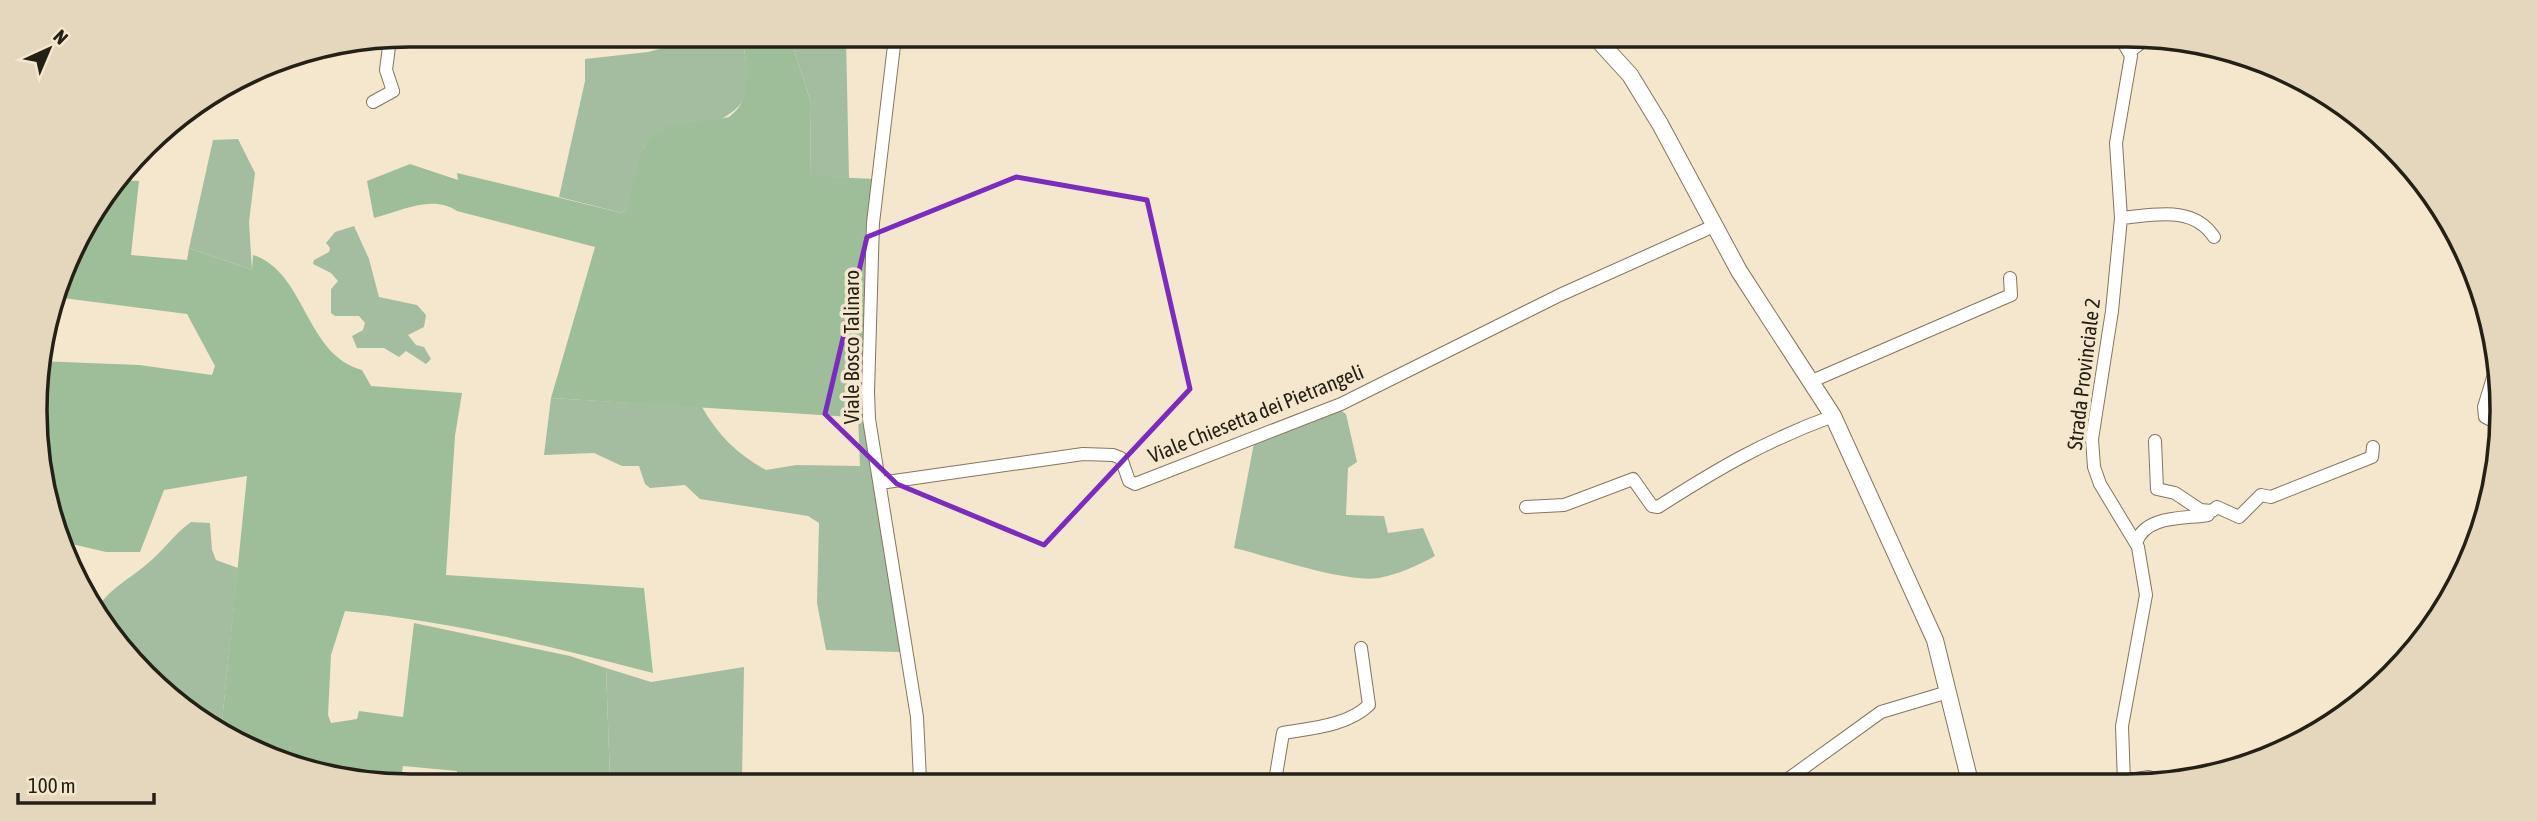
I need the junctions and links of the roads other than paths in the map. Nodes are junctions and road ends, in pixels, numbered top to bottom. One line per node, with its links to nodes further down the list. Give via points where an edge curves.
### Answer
1 (894, 47): 16 (street, Viale Bosco Talinaro, via 873,223 869,419)
2 (1604, 47): 7 (main road, via 1636,85)
3 (2126, 47): 6 (street, Strada Provinciale 2, via 2128,79 2116,143)
4 (389, 48): 5 (street, via 386,70 393,91)
5 (373, 102)
6 (2121, 218): 8 (street, via 2181,213 2208,228); 19 (street, Strada Provinciale 2, via 2092,439 2100,484)
7 (1716, 225): 10 (main road, via 1775,331); 16 (street, Viale Chiesetta dei Pietrangeli, via 1341,404 1135,484 1129,481 1121,458 1083,454)
8 (2214, 237)
9 (2010, 278): 10 (street, via 2011,295)
10 (1812, 380): 12 (main road)
11 (2489, 390): 13 (street, via 2484,407)
12 (1833, 416): 17 (street, via 1730,461 1658,507 1652,506 1634,479 1564,505); 21 (main road, via 1935,640)
13 (2490, 419)
14 (2155, 441): 18 (street, via 2157,489 2175,493)
15 (2373, 447): 18 (street, via 2372,457 2271,497 2261,495 2239,517 2217,507)
16 (880, 483): 22 (street, Viale Bosco Talinaro, via 917,717)
17 (1526, 507)
18 (2200, 510): 19 (street, via 2208,515 2150,523)
19 (2136, 542): 26 (street, Strada Provinciale 2, via 2146,595 2122,726)
20 (1361, 648): 23 (street, via 1369,705 1359,714 1323,727 1283,733)
21 (1948, 692): 24 (street, via 1881,712); 25 (main road)
22 (920, 774)
23 (1276, 774)
24 (1795, 774)
25 (1968, 774)
26 (2124, 774)

